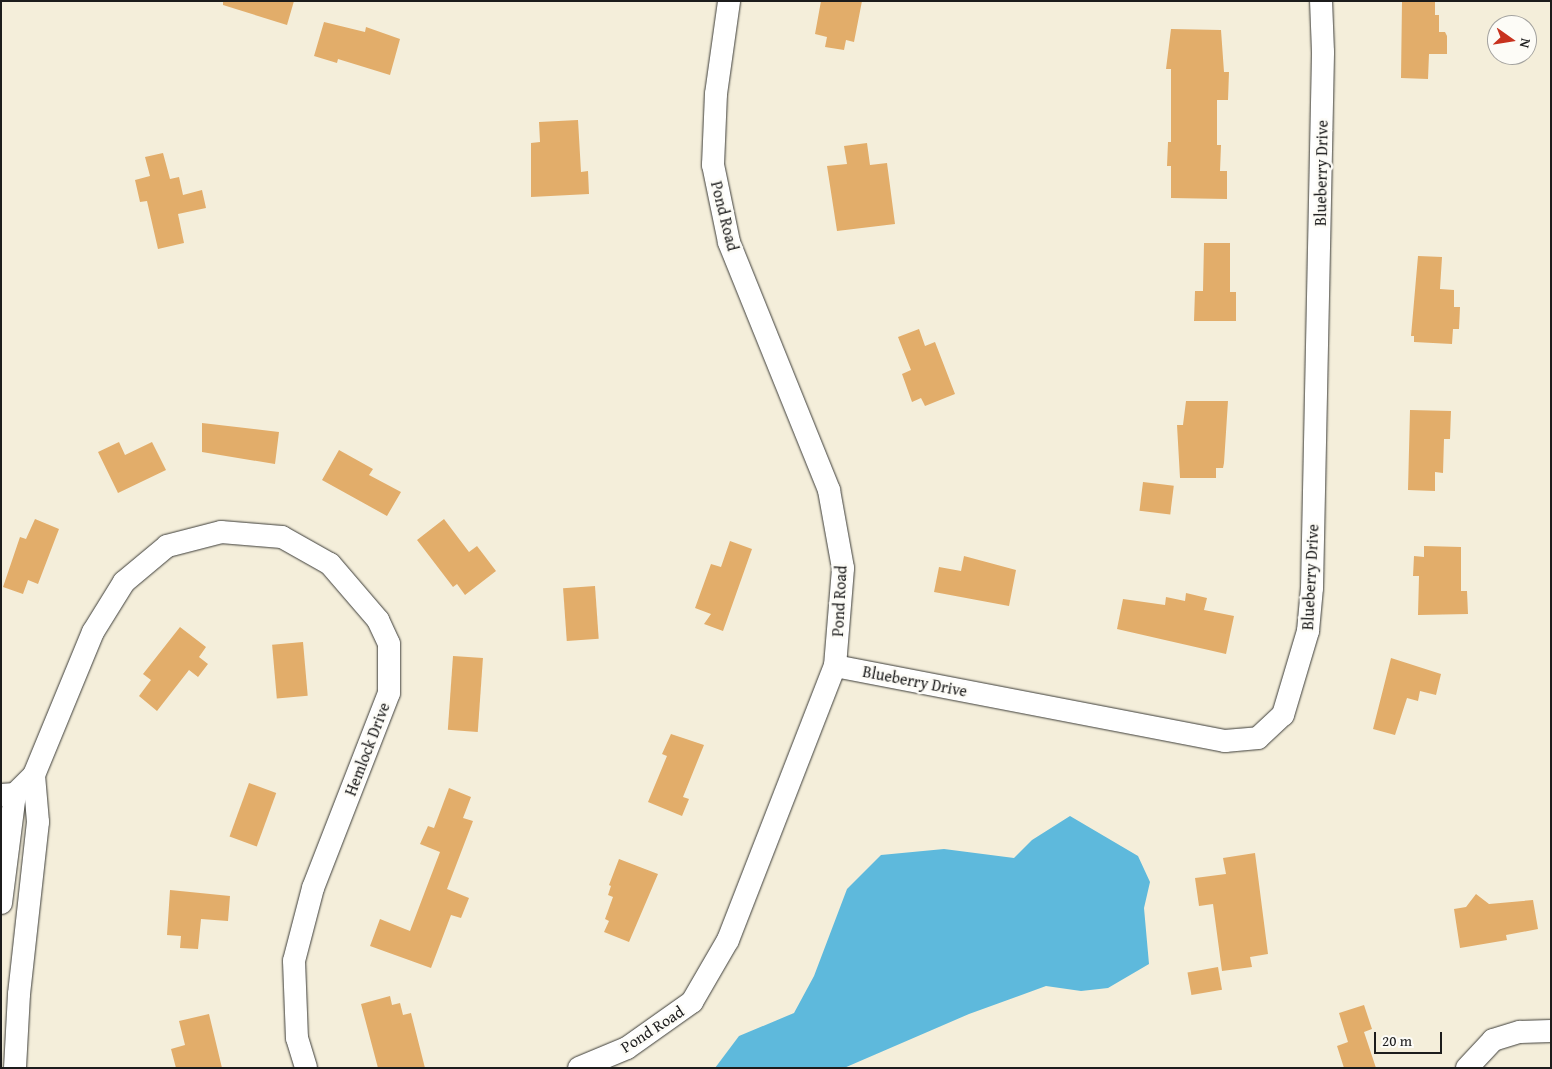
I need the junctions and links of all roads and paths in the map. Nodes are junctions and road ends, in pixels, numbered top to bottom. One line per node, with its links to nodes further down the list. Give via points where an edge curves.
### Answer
1 (729, 1): 3 (street, Pond Road, via 716,94 713,165 729,242 829,490 843,568)
2 (1321, 1): 3 (street, Blueberry Drive, via 1323,62 1312,588 1308,631 1283,716 1258,738 1225,741)
3 (835, 666): 10 (street, Pond Road, via 728,940 692,1002 627,1048)
4 (34, 775): 5 (street, Hemlock Drive); 8 (street, via 38,822 19,994); 9 (street, Hemlock Drive, via 93,632 124,582 167,546 220,532 282,537 330,564 378,620 389,644 389,692 314,888 294,961 297,1038)
5 (8, 794): 6 (street)
6 (1, 903)
7 (1551, 1030): 11 (street, via 1520,1032 1493,1040)
8 (15, 1068)
9 (306, 1068)
10 (579, 1068)
11 (1467, 1068)

